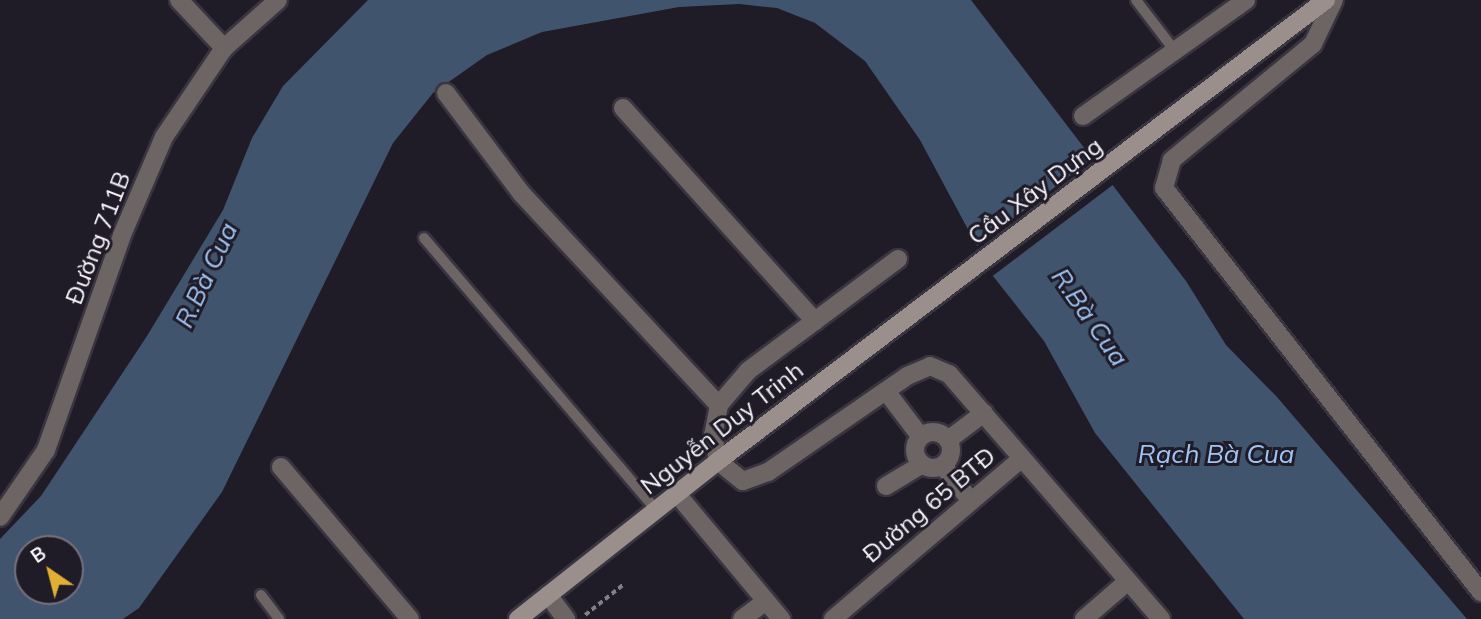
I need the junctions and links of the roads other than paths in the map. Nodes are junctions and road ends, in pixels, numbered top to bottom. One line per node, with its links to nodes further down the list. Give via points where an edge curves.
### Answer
1 (179, 0): 7 (street)
2 (278, 0): 7 (street, Đường 711B)
3 (1136, 0): 8 (lane)
4 (1246, 0): 8 (street)
5 (1326, 0): 14 (main road, Cầu Xây Dựng)
6 (1334, 0): 32 (street, via 1313,44 1172,160 1164,188)
7 (224, 48): 30 (street, Đường 711B, via 164,138 122,235 46,450)
8 (1175, 51): 11 (street)
9 (446, 93): 17 (street, via 521,193)
10 (622, 108): 15 (street)
11 (1083, 116)
12 (424, 238): 29 (lane)
13 (898, 259): 15 (street)
14 (958, 279): 22 (main road, Nguyễn Duy Trinh)
15 (815, 321): 17 (street, via 748,371)
16 (886, 391): 18 (street, via 930,366 949,374); 19 (street); 22 (street, via 768,472 743,481)
17 (719, 405): 22 (street, via 713,435)
18 (984, 413): 20 (street); 21 (street)
19 (920, 436): 20 (street, via 940,433); 23 (street, via 915,456)
20 (948, 440): 24 (street, via 949,459)
21 (1022, 458): 28 (street, Đường 65 BTĐ); 31 (street, Đường 65 BTĐ)
22 (718, 461): 27 (main road, Nguyễn Duy Trinh)
23 (921, 465): 24 (street); 26 (street)
24 (943, 466): 28 (street)
25 (281, 467): 37 (street)
26 (886, 486)
27 (677, 494): 29 (main road, Nguyễn Duy Trinh); 35 (street)
28 (971, 501): 42 (street, Đường 65 BTĐ)
29 (656, 510): 34 (main road, Nguyễn Duy Trinh)
30 (0, 517)
31 (1128, 581): 43 (street); 44 (street, Đường 65 BTĐ)
32 (1481, 592)
33 (261, 595): 36 (lane)
34 (548, 596): 38 (main road, Nguyễn Duy Trinh); 39 (street)
35 (766, 601): 40 (street); 41 (street)
36 (279, 619)
37 (410, 619)
38 (518, 619)
39 (566, 619)
40 (742, 619)
41 (781, 619)
42 (833, 619)
43 (1084, 619)
44 (1161, 619)

